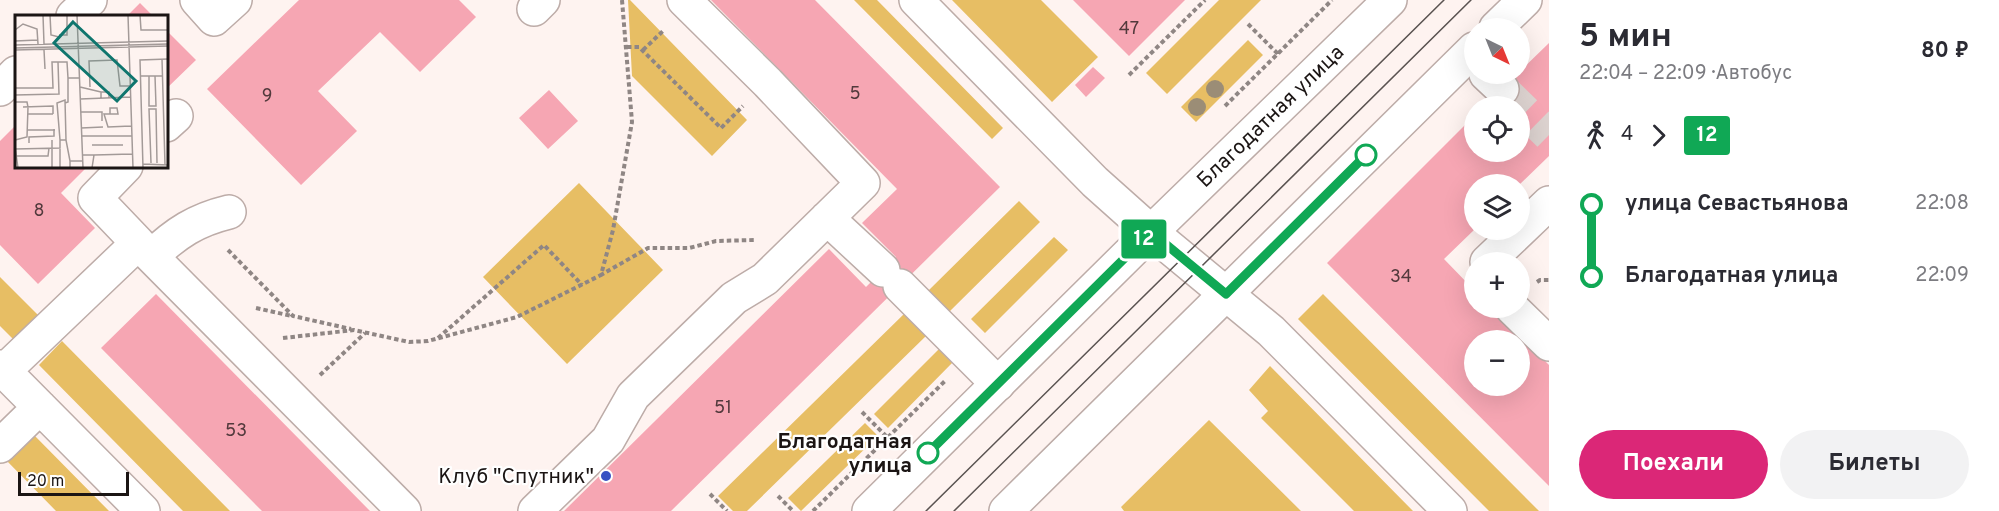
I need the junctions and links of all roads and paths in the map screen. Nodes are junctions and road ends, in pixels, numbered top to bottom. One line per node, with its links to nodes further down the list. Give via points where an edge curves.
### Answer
1 (90, 0): 11 (main road)
2 (197, 0): 3 (main road, via 213,19)
3 (235, 0)
4 (622, 0): 14 (path)
5 (684, 0): 19 (main road)
6 (916, 0): 26 (main road, via 1095,182)
7 (1205, 0): 17 (path)
8 (1332, 0): 15 (path)
9 (1390, 0): 26 (main road, Благодатная улица)
10 (1525, 0): 12 (main road)
11 (74, 15)
12 (1506, 18)
13 (1248, 24): 15 (path)
14 (627, 47): 19 (path, via 639,46 721,128); 30 (path, via 632,122)
15 (1278, 54): 21 (path)
16 (15, 74): 20 (main road)
17 (1129, 75)
18 (1464, 81): 32 (main road)
19 (768, 83): 25 (main road, via 863,183)
20 (0, 89)
21 (1222, 109)
22 (124, 168): 28 (main road, via 95,198)
23 (1549, 203): 29 (main road)
24 (215, 217): 28 (main road); 34 (path, via 293,316)
25 (827, 218): 27 (main road); 39 (main road)
26 (1151, 232): 32 (main road); 41 (main road, Благодатная улица)
27 (797, 248): 30 (path, via 789,239 716,241 689,248 648,249); 51 (main road, via 765,279 734,298 633,396 608,440)
28 (145, 250): 38 (main road); 40 (main road)
29 (1498, 252)
30 (601, 275): 31 (path)
31 (582, 285): 36 (path, via 516,318); 36 (path, via 544,245)
32 (1226, 294): 56 (main road); 57 (main road, via 1270,331)
33 (1522, 318): 37 (main road)
34 (354, 330): 35 (path); 38 (path, via 264,340)
35 (366, 332): 36 (path, via 410,342); 42 (path)
36 (437, 339)
37 (1549, 344)
38 (249, 355): 42 (main road)
39 (970, 356): 41 (main road); 45 (path)
40 (2, 369): 43 (main road)
41 (998, 384): 55 (main road, Благодатная улица)
42 (294, 400): 50 (main road)
43 (40, 407): 46 (main road); 49 (main road)
44 (862, 412): 45 (path)
45 (888, 438): 54 (path)
46 (0, 446)
47 (710, 494): 52 (path)
48 (778, 496): 53 (path)
49 (143, 511)
50 (404, 511)
51 (535, 511)
52 (727, 511)
53 (793, 511)
54 (813, 511)
55 (869, 511)
56 (1006, 511)
57 (1450, 511)

